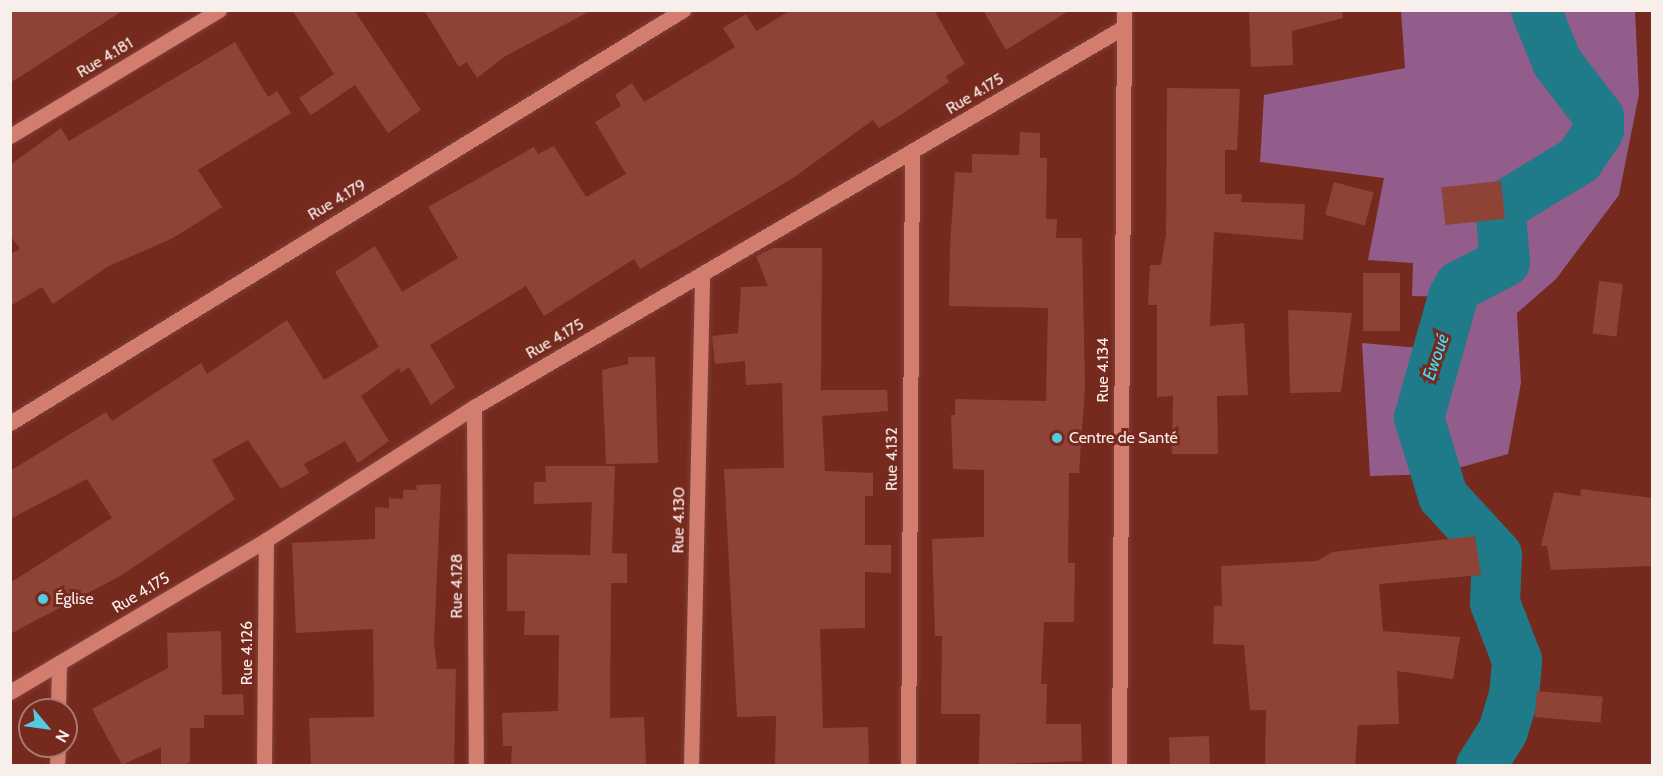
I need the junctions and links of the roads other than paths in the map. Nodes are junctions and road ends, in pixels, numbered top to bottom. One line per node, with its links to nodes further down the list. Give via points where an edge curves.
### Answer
1 (219, 10): 5 (street, Rue 4.181)
2 (683, 10): 9 (street, Rue 4.179)
3 (1124, 10): 4 (street, Rue 4.134)
4 (1124, 27): 6 (street, Rue 4.175); 18 (street, Rue 4.134)
5 (10, 136)
6 (912, 152): 7 (street, Rue 4.175); 17 (street, Rue 4.132)
7 (702, 274): 8 (street, Rue 4.175); 16 (street, Rue 4.130)
8 (474, 407): 10 (street, Rue 4.175); 15 (street, Rue 4.128)
9 (10, 423)
10 (266, 540): 11 (street, Rue 4.175); 14 (street, Rue 4.126)
11 (59, 663): 12 (street, Rue 4.175); 13 (street)
12 (10, 692)
13 (58, 698)
14 (264, 765)
15 (476, 765)
16 (691, 765)
17 (908, 765)
18 (1119, 765)

